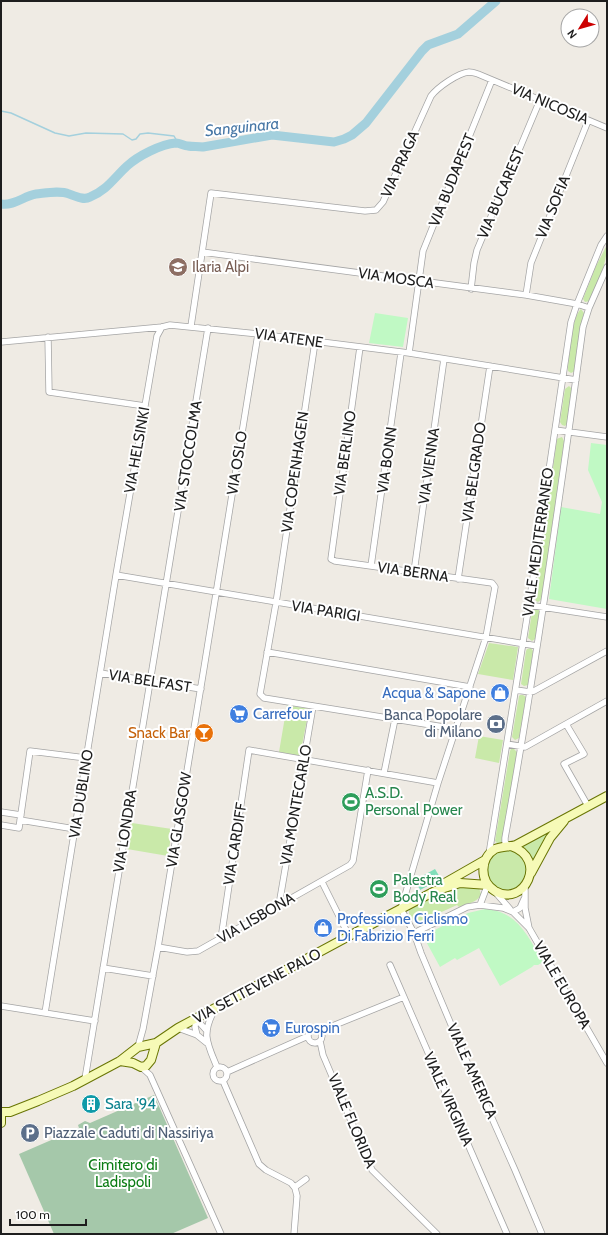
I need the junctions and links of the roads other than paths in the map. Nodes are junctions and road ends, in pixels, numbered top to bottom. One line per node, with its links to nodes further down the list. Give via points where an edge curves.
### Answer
1 (492, 80): 2 (street, VIA NICOSIA); 6 (street, VIA PRAGA, via 467,72 457,76 433,94 383,202 376,210 365,211 211,193); 8 (street, VIA BUDAPEST, via 424,248)
2 (540, 100): 3 (street, VIA NICOSIA); 9 (street, VIA BUCAREST, via 476,253)
3 (588, 121): 4 (street, VIA NICOSIA); 10 (street, VIA SOFIA, via 531,261)
4 (607, 128)
5 (607, 236): 11 (street, VIALE MEDITERRANEO)
6 (202, 252): 8 (street, VIA MOSCA); 13 (street)
7 (607, 267): 12 (street, VIALE MEDITERRANEO)
8 (418, 281): 9 (street, VIA MOSCA); 22 (street, VIA BUDAPEST)
9 (471, 289): 10 (street, VIA MOSCA)
10 (526, 295): 11 (street, VIA MOSCA)
11 (577, 304): 12 (street, VIA MOSCA); 25 (street, VIALE MEDITERRANEO)
12 (589, 308): 26 (street, VIALE MEDITERRANEO)
13 (191, 326): 14 (street, VIA ATENE, via 168,324); 15 (street, VIA ATENE)
14 (162, 327): 17 (street, VIA ATENE); 27 (street, VIA HELSINKI, via 157,336)
15 (208, 328): 16 (street, VIA ATENE); 36 (street, VIA STOCCOLMA)
16 (258, 334): 19 (street, VIA ATENE); 37 (street, VIA OSLO)
17 (48, 337): 18 (street, VIA ATENE); 27 (street, via 49,392)
18 (1, 342)
19 (315, 342): 20 (street, VIA ATENE); 38 (street, VIA COPENHAGEN)
20 (360, 347): 21 (street, VIA ATENE); 31 (street, VIA BERLINO)
21 (401, 353): 22 (street, VIA ATENE); 32 (street, VIA BONN)
22 (409, 353): 23 (street, VIA ATENE)
23 (444, 359): 24 (street, VIA ATENE); 33 (street, VIA VIENNA)
24 (490, 366): 25 (street, VIA ATENE); 35 (street, VIA BELGRADO)
25 (562, 379): 26 (street, VIA ATENE); 28 (street, VIALE MEDITERRANEO)
26 (576, 380): 29 (street, VIALE MEDITERRANEO)
27 (145, 406): 34 (street, VIA HELSINKI)
28 (554, 430): 29 (street); 39 (street, VIALE MEDITERRANEO)
29 (568, 432): 30 (street); 40 (street, VIALE MEDITERRANEO)
30 (607, 437)
31 (331, 559): 32 (street, VIA BERNA)
32 (371, 566): 33 (street, VIA BERNA)
33 (414, 572): 35 (street, VIA BERNA)
34 (116, 575): 36 (street, VIA PARIGI); 47 (street, VIA DUBLINO)
35 (458, 579): 42 (street, VIA BERNA, via 492,583 495,586)
36 (167, 584): 37 (street, VIA PARIGI); 48 (street, VIA LONDRA)
37 (216, 592): 38 (street, VIA PARIGI); 50 (street, VIA GLASGOW)
38 (276, 603): 42 (street, VIA PARIGI); 46 (street, VIA COPENHAGEN)
39 (529, 605): 40 (street); 43 (street, VIALE MEDITERRANEO)
40 (544, 607): 41 (street); 44 (street, VIALE MEDITERRANEO)
41 (607, 617)
42 (486, 638): 43 (street, VIA PARIGI); 49 (street)
43 (522, 644): 44 (street, VIA PARIGI); 51 (street, VIALE MEDITERRANEO)
44 (537, 646): 52 (street, VIALE MEDITERRANEO)
45 (607, 651): 52 (street)
46 (267, 652): 49 (street); 54 (street, VIA COPENHAGEN, via 261,696)
47 (100, 673): 48 (street, VIA BELFAST); 60 (street, VIA DUBLINO)
48 (150, 681): 50 (street, VIA BELFAST); 90 (street, VIA LONDRA)
49 (470, 687): 57 (street)
50 (200, 689): 88 (street, VIA GLASGOW)
51 (516, 690): 52 (street); 58 (street, VIALE MEDITERRANEO)
52 (530, 692): 59 (street, VIALE MEDITERRANEO)
53 (607, 701): 56 (street)
54 (313, 706): 55 (street); 61 (street, VIA MONTECARLO)
55 (395, 719): 57 (street); 63 (street)
56 (566, 724): 59 (street); 66 (street, via 584,754 564,764)
57 (456, 729): 64 (street)
58 (507, 744): 59 (street); 73 (street, VIALE MEDITERRANEO)
59 (522, 746): 72 (street, VIALE MEDITERRANEO, via 505,838)
60 (86, 758): 68 (street, via 30,751); 71 (street, VIA DUBLINO)
61 (304, 760): 62 (street); 80 (street, VIA MONTECARLO); 87 (street, VIA CARDIFF, via 249,750)
62 (368, 770): 63 (street); 75 (street, VIA LISBONA, via 352,862)
63 (384, 773): 64 (street)
64 (438, 783): 82 (street)
65 (607, 796): 66 (street)
66 (588, 806): 69 (street)
67 (1, 812): 68 (street)
68 (21, 817): 70 (street, via 19,828); 71 (street)
69 (567, 818): 72 (street); 74 (street, via 553,834)
70 (1, 825)
71 (75, 829): 95 (street, VIA DUBLINO)
72 (509, 846): 73 (street, via 499,848); 74 (street, via 524,853 531,867)
73 (487, 857): 77 (street, via 483,873); 78 (street, VIA SETTEVENE PALO)
74 (531, 874): 76 (street)
75 (322, 882): 80 (street, VIA LISBONA); 86 (street)
76 (525, 886): 77 (street, via 519,891 506,894); 79 (street, VIALE EUROPA)
77 (490, 887): 78 (street, VIA SETTEVENE PALO, via 460,883); 81 (street, via 486,889); 83 (street)
78 (435, 891): 82 (street, VIA SETTEVENE PALO)
79 (525, 897): 83 (street, via 520,908); 84 (street, VIALE EUROPA)
80 (279, 905): 87 (street, VIA LISBONA)
81 (480, 905): 83 (street, VIALE EUROPA); 85 (street, VIALE EUROPA, via 467,907)
82 (401, 909): 85 (street, VIALE AMERICA); 86 (street, VIA SETTEVENE PALO)
83 (513, 912): 84 (street, VIALE EUROPA)
84 (529, 928): 110 (street, VIALE EUROPA)
85 (414, 933): 124 (street, VIALE AMERICA)
86 (349, 936): 94 (street, VIA SETTEVENE PALO)
87 (221, 938): 88 (street, VIA LISBONA, via 193,952)
88 (158, 947): 91 (street, VIA GLASGOW)
89 (390, 965): 92 (street, VIALE VIRGINIA)
90 (103, 968): 91 (street); 97 (street, VIA LONDRA)
91 (152, 976): 106 (street, VIA GLASGOW)
92 (404, 997): 100 (street); 123 (street, VIALE VIRGINIA)
93 (1, 1006): 95 (street)
94 (215, 1008): 96 (street, VIA SETTEVENE PALO); 99 (street)
95 (45, 1013): 97 (street)
96 (196, 1019): 98 (street, VIA SETTEVENE PALO); 99 (street); 101 (street)
97 (95, 1021): 115 (street, VIA LONDRA)
98 (178, 1028): 101 (street); 104 (street, VIA SETTEVENE PALO)
99 (207, 1030): 105 (street)
100 (320, 1031): 102 (street, via 313,1030 309,1033); 103 (street)
101 (197, 1035): 105 (street)
102 (311, 1040): 103 (street); 107 (street, VIALE FLORIDA); 113 (street, via 298,1041)
103 (320, 1041): 107 (street, VIALE FLORIDA)
104 (156, 1043): 106 (street, VIA SETTEVENE PALO); 108 (street)
105 (207, 1043): 112 (street)
106 (138, 1048): 108 (street, via 150,1051); 109 (street, VIA SETTEVENE PALO); 111 (street, via 131,1057)
107 (323, 1055): 122 (street, VIALE FLORIDA, via 372,1170)
108 (151, 1059): 111 (street, via 146,1066); 114 (street)
109 (120, 1061): 111 (street); 115 (street, VIA SETTEVENE PALO)
110 (607, 1063)
111 (137, 1065): 114 (street)
112 (217, 1067): 113 (street, via 224,1068); 116 (street, via 213,1077 216,1081)
113 (227, 1072): 116 (street)
114 (150, 1075): 120 (street)
115 (85, 1079): 117 (street, VIA SETTEVENE PALO)
116 (223, 1081): 119 (street, via 259,1164)
117 (1, 1118)
118 (306, 1179): 119 (street)
119 (295, 1187): 121 (street, via 297,1196)
120 (221, 1234)
121 (294, 1234)
122 (437, 1234)
123 (507, 1234)
124 (542, 1234)

